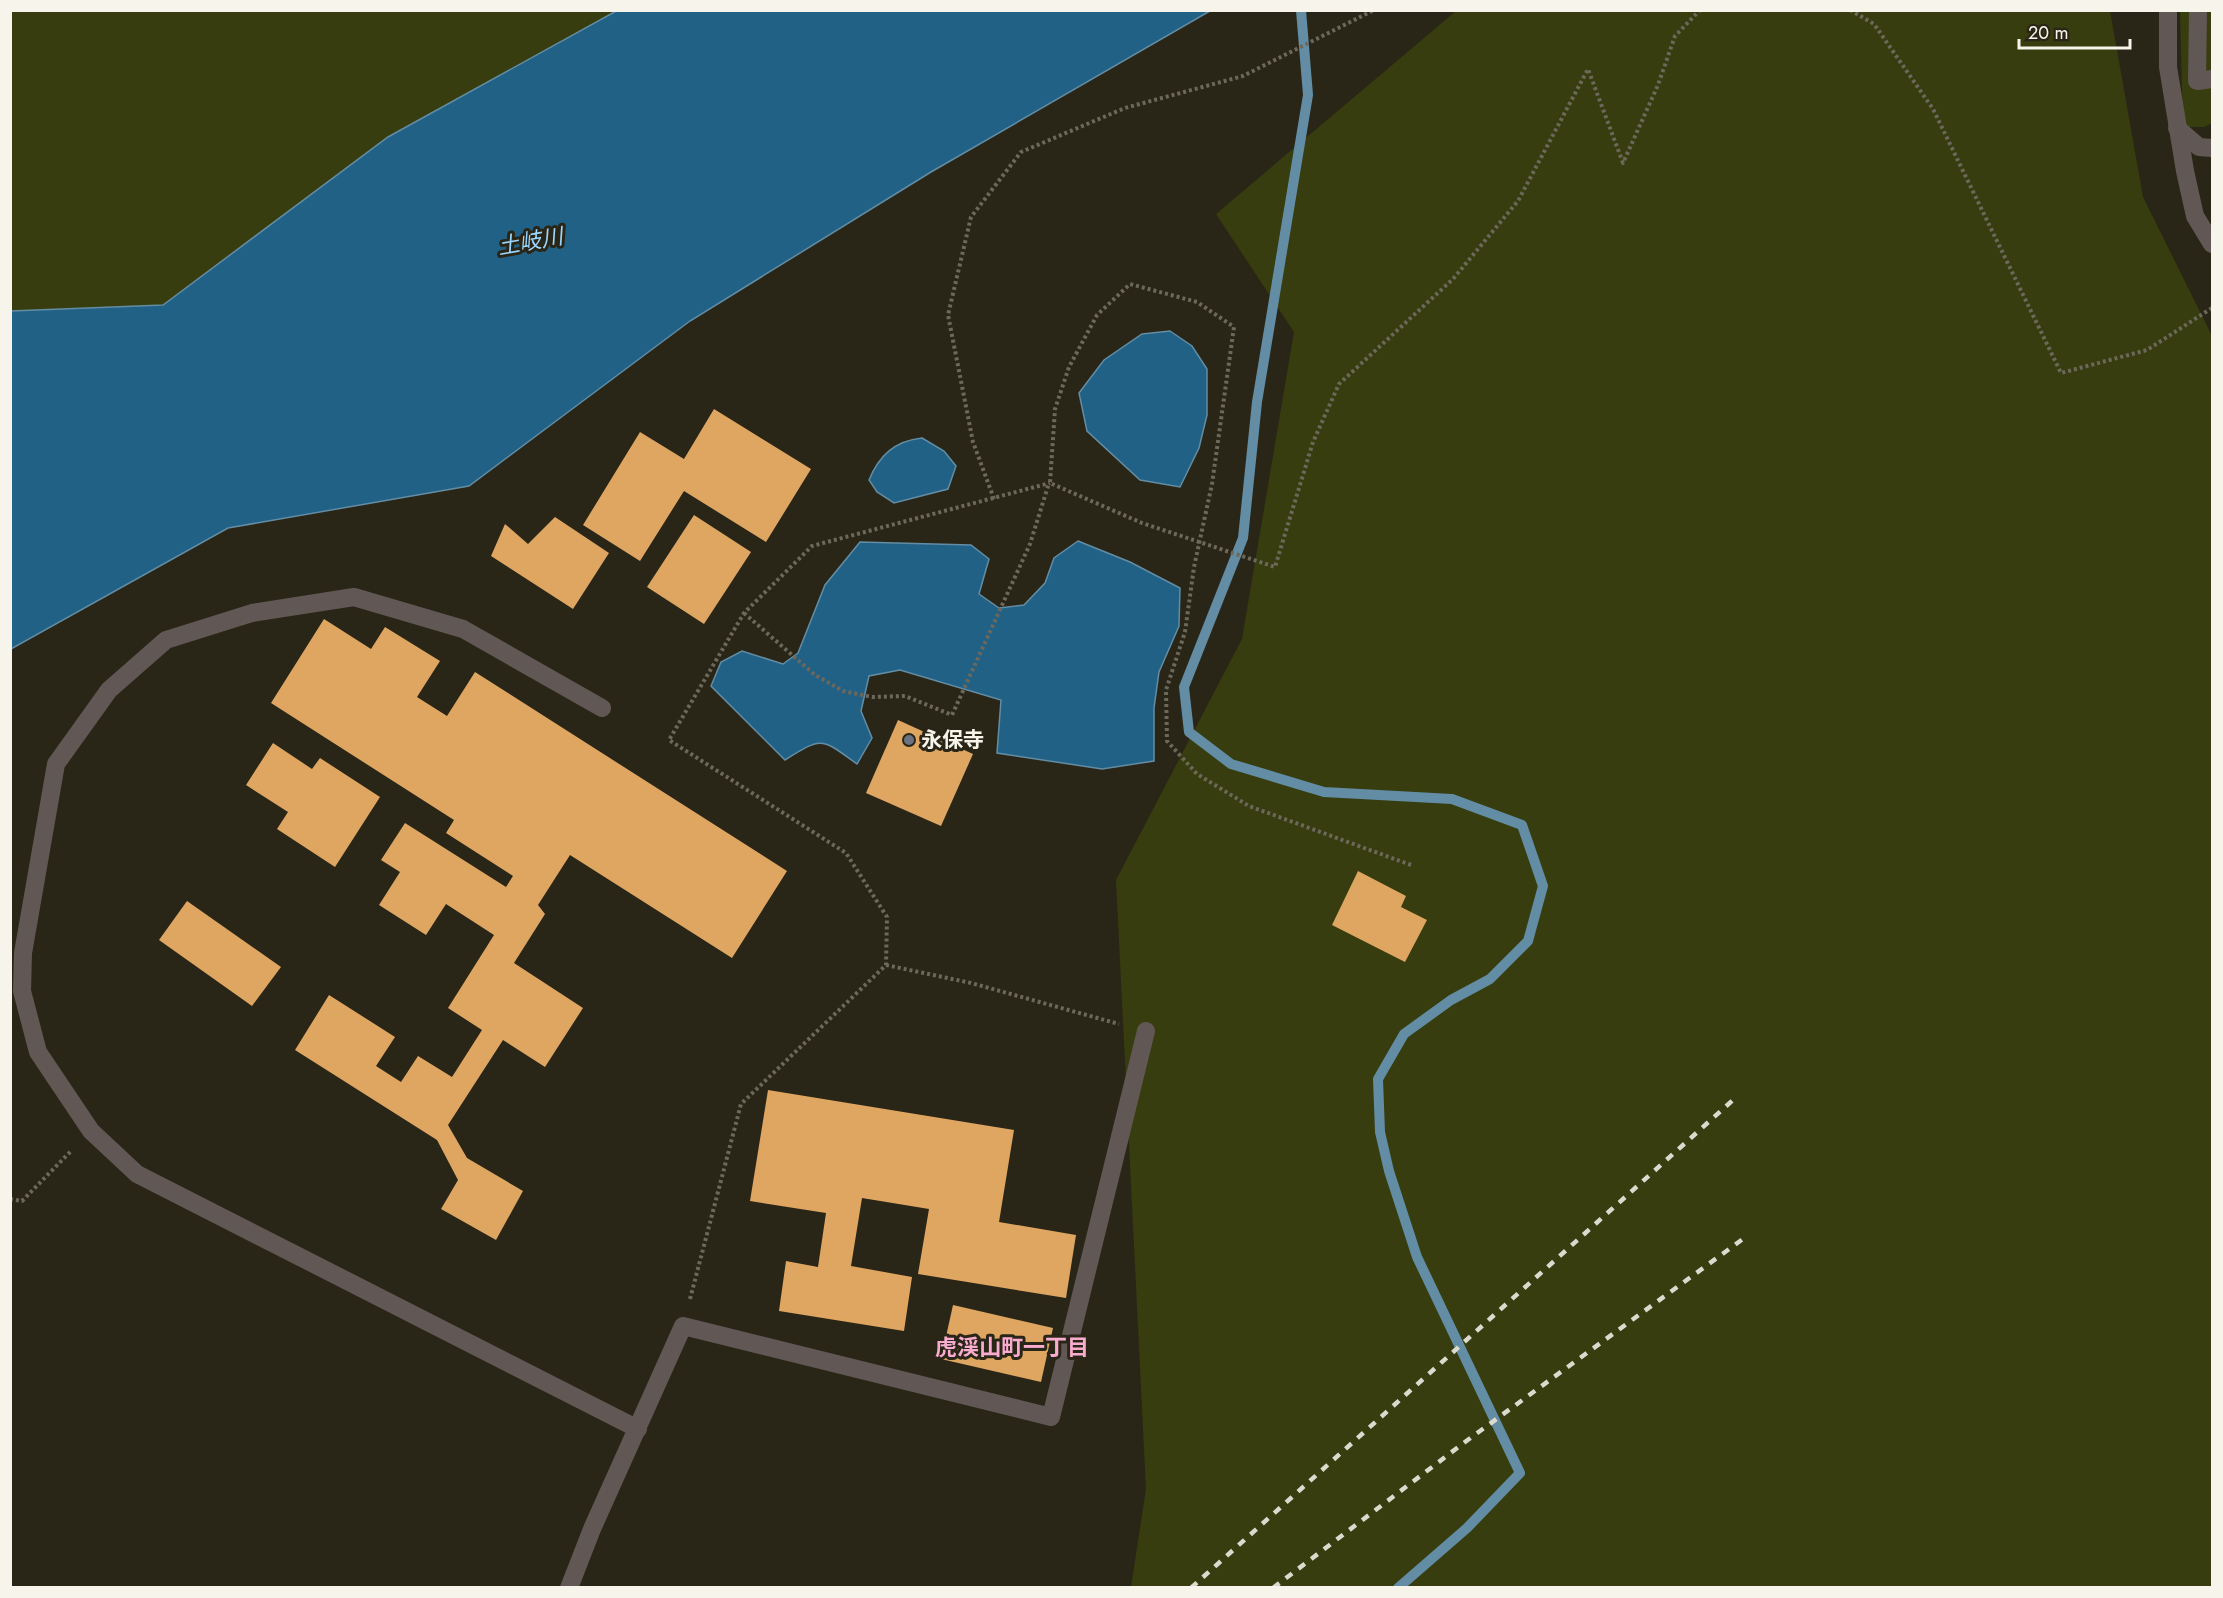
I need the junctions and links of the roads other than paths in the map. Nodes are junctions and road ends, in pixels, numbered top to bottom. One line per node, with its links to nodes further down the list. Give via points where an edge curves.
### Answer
1 (2168, 10): 3 (street)
2 (2198, 10): 4 (street)
3 (2168, 41): 4 (street); 6 (street)
4 (2198, 45): 5 (street, via 2197,81)
5 (2212, 79)
6 (2177, 128): 7 (street, via 2199,147); 8 (street, via 2195,216)
7 (2212, 148)
8 (2212, 244)
9 (602, 708): 11 (street, via 463,629 354,597 252,613 166,640 109,690 56,764 23,953 22,991 38,1052 91,1131 137,1174)
10 (1146, 1031): 11 (street, via 1051,1417 683,1326)
11 (638, 1429): 12 (street)
12 (569, 1587)

